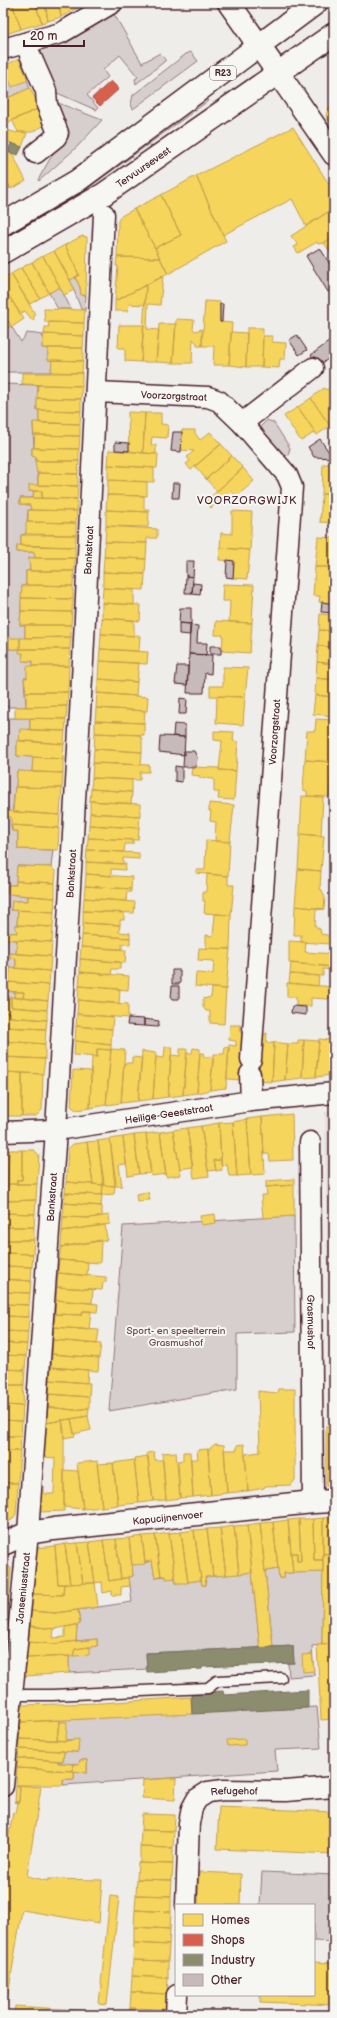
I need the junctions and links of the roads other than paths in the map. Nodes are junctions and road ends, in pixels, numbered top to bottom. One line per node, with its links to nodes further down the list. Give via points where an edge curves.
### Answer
1 (112, 3): 5 (street, via 61,33)
2 (229, 3): 6 (main road)
3 (316, 3): 6 (main road, R23)
4 (334, 34): 8 (main road, Tervuursevest)
5 (25, 42): 7 (street); 9 (street, via 46,91 47,105 58,133)
6 (259, 46): 8 (main road); 12 (main road, R23, via 77,181)
7 (3, 49)
8 (278, 73): 10 (main road); 13 (main road, Tervuursevest, via 104,194)
9 (36, 153)
10 (334, 154)
11 (103, 222): 15 (street, Bankstraat)
12 (3, 224)
13 (3, 252)
14 (313, 368): 16 (street)
15 (96, 392): 16 (street, Voorzorgstraat, via 208,397 219,401); 19 (street, Bankstraat, via 84,661)
16 (242, 423): 18 (street, Voorzorgstraat, via 287,475 292,487 251,1067)
17 (334, 1093): 18 (street, Heilige-Geeststraat)
18 (251, 1101): 19 (street, Heilige-Geeststraat)
19 (56, 1130): 20 (street, Heilige-Geeststraat); 23 (street, Bankstraat)
20 (3, 1132)
21 (310, 1142): 22 (street, Grasmushof)
22 (323, 1502): 23 (main road, Kapucijnenvoer)
23 (28, 1533): 24 (main road, Kapucijnenvoer); 26 (street, Janseniusstraat)
24 (3, 1544)
25 (281, 1678): 26 (lane, via 217,1681 208,1688)
26 (11, 1695): 27 (street, Janseniusstraat)
27 (3, 1786)
28 (334, 1786): 29 (street, Refugehof, via 286,1791 223,1790 208,1792 197,1799 189,1822)
29 (186, 1904)
30 (177, 1996): 31 (street)
31 (176, 2015)

